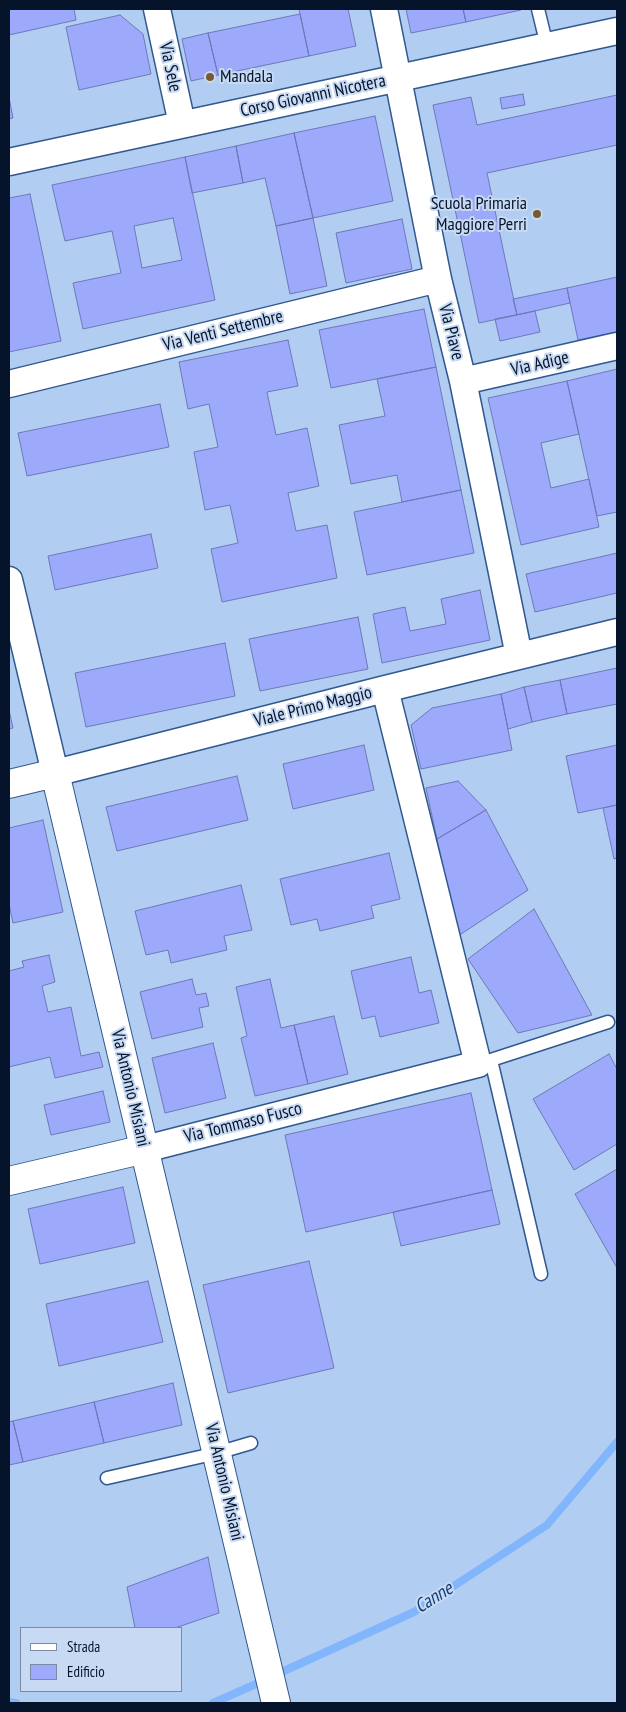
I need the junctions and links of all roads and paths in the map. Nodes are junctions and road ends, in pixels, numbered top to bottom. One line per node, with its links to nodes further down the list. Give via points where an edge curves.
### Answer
1 (157, 9): 7 (street, Via Sele)
2 (384, 9): 6 (street, Via Piave)
3 (538, 9): 5 (lane)
4 (617, 31): 5 (street, Corso Giovanni Nicotera)
5 (547, 46): 6 (street, Corso Giovanni Nicotera)
6 (399, 78): 7 (street, Corso Giovanni Nicotera); 9 (street, Via Piave)
7 (182, 124): 8 (street, Corso Giovanni Nicotera)
8 (9, 162)
9 (438, 278): 11 (street, Via Piave); 12 (street, Via Venti Settembre)
10 (617, 346): 11 (street, Via Adige)
11 (463, 381): 15 (street, Via Piave)
12 (9, 384)
13 (9, 580): 17 (street, Via Antonio Misiani)
14 (617, 632): 15 (street, Viale Primo Maggio)
15 (519, 656): 16 (street, Viale Primo Maggio)
16 (385, 689): 17 (street, Viale Primo Maggio); 20 (street)
17 (55, 772): 18 (street, Viale Primo Maggio); 21 (street, Via Antonio Misiani)
18 (9, 784)
19 (608, 1022): 20 (lane)
20 (484, 1062): 21 (street, Via Tommaso Fusco); 23 (lane)
21 (145, 1148): 22 (street, Via Tommaso Fusco); 25 (street, Via Antonio Misiani)
22 (9, 1181)
23 (541, 1274)
24 (251, 1443): 25 (lane)
25 (217, 1453): 26 (lane); 27 (street, Via Antonio Misiani)
26 (107, 1478)
27 (276, 1703)

